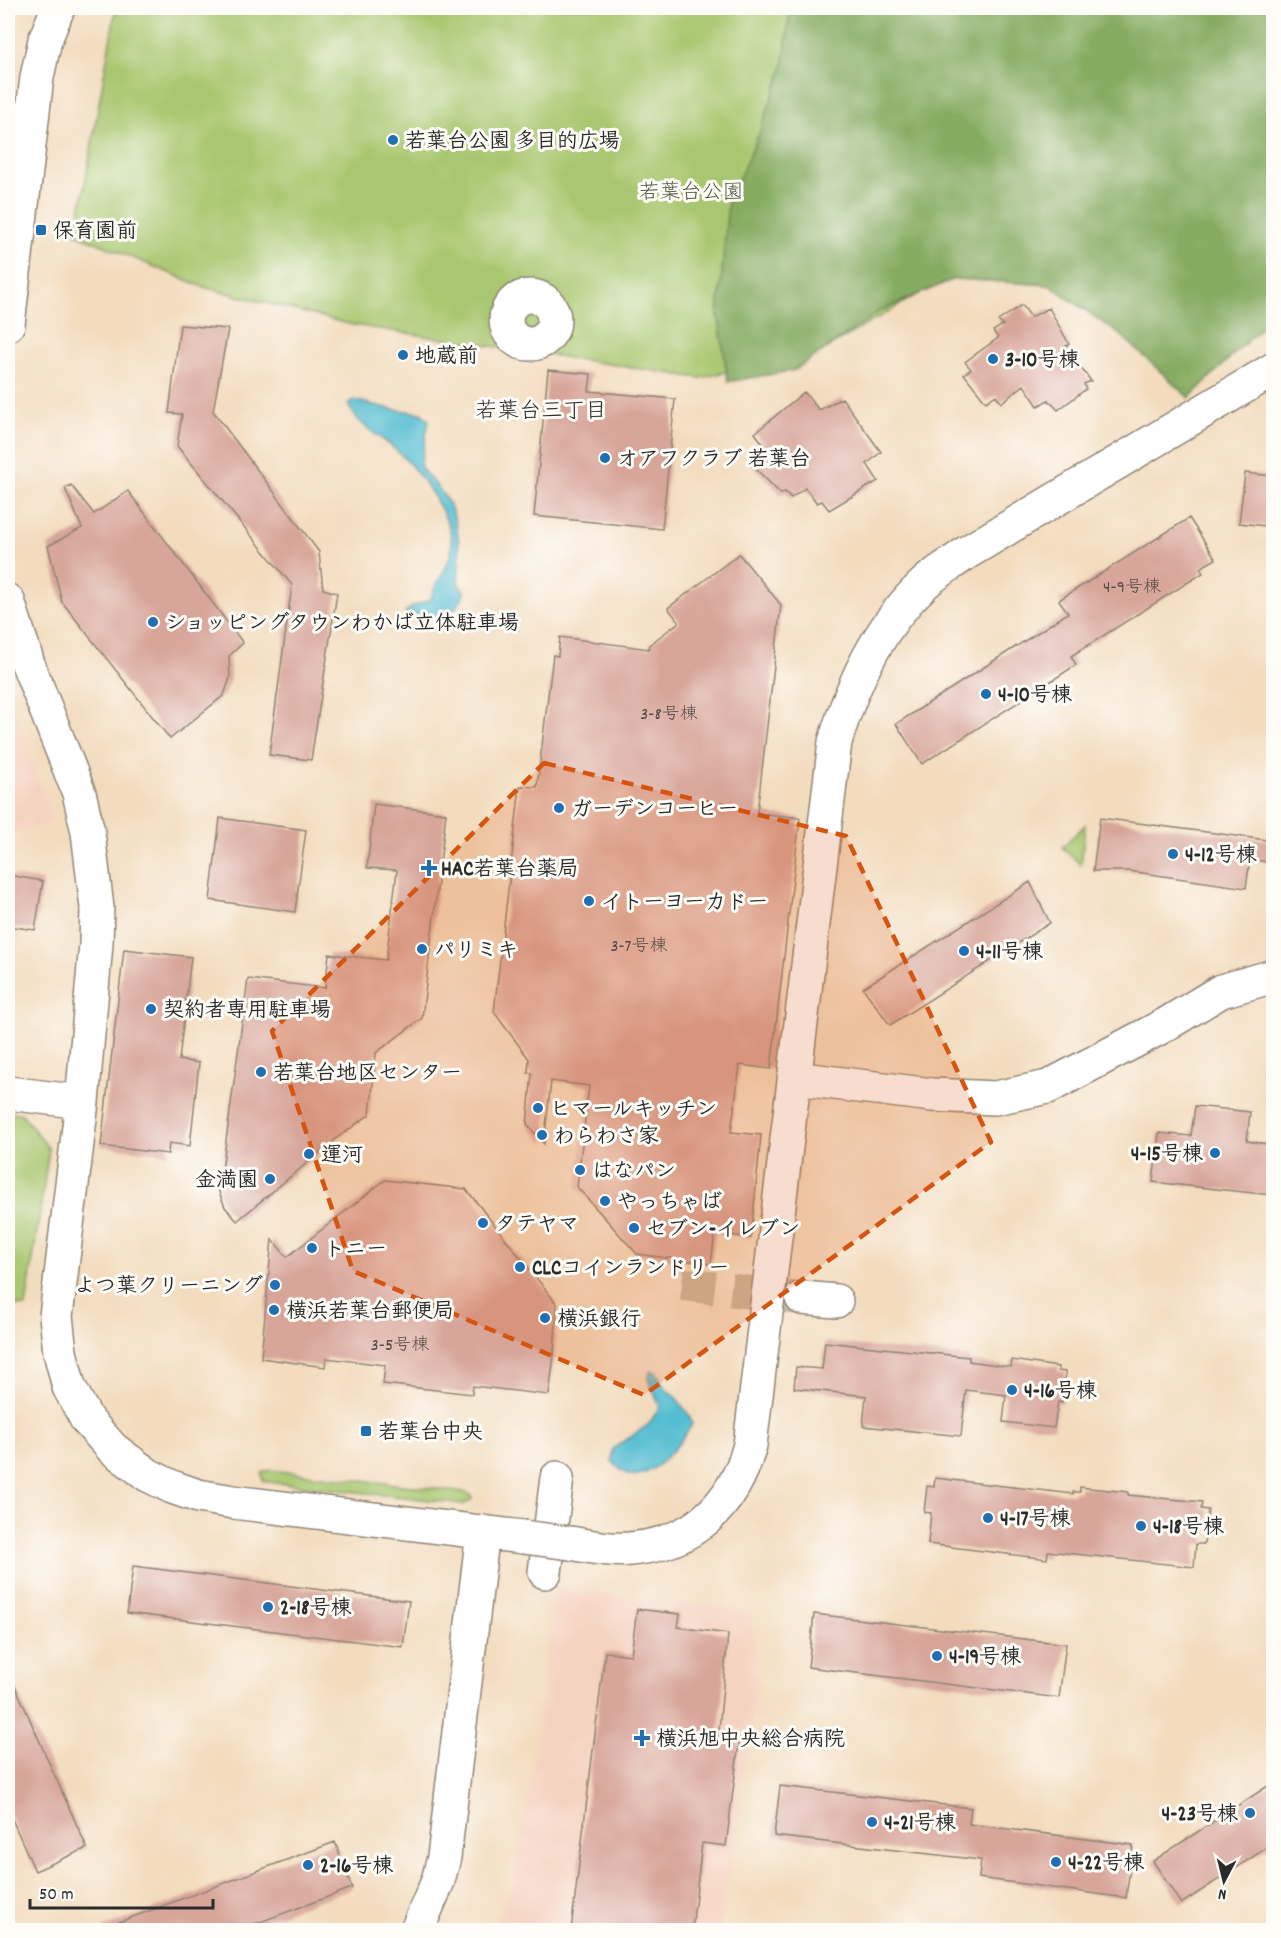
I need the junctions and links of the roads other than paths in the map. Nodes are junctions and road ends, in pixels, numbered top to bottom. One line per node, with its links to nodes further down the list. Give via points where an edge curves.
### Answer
1 (58, 8): 2 (street, via 37,76)
2 (8, 324)
3 (1274, 369): 6 (street, via 966,553 925,583 889,624 861,672 835,742)
4 (8, 601): 8 (street, via 28,664 79,793 88,832 97,908)
5 (1274, 976): 6 (street, via 1221,991 1048,1087 995,1098 932,1095)
6 (794, 1078): 12 (street, bridge, via 750,1445 738,1481 726,1499 705,1520 658,1545 628,1549)
7 (8, 1093): 8 (street)
8 (81, 1102): 12 (street, via 56,1316 69,1388 87,1420 106,1442 148,1474 198,1496)
9 (802, 1298): 10 (street)
10 (836, 1301)
11 (557, 1478): 13 (street)
12 (483, 1532): 14 (street, via 446,1847 438,1881)
13 (545, 1572)
14 (417, 1930)

